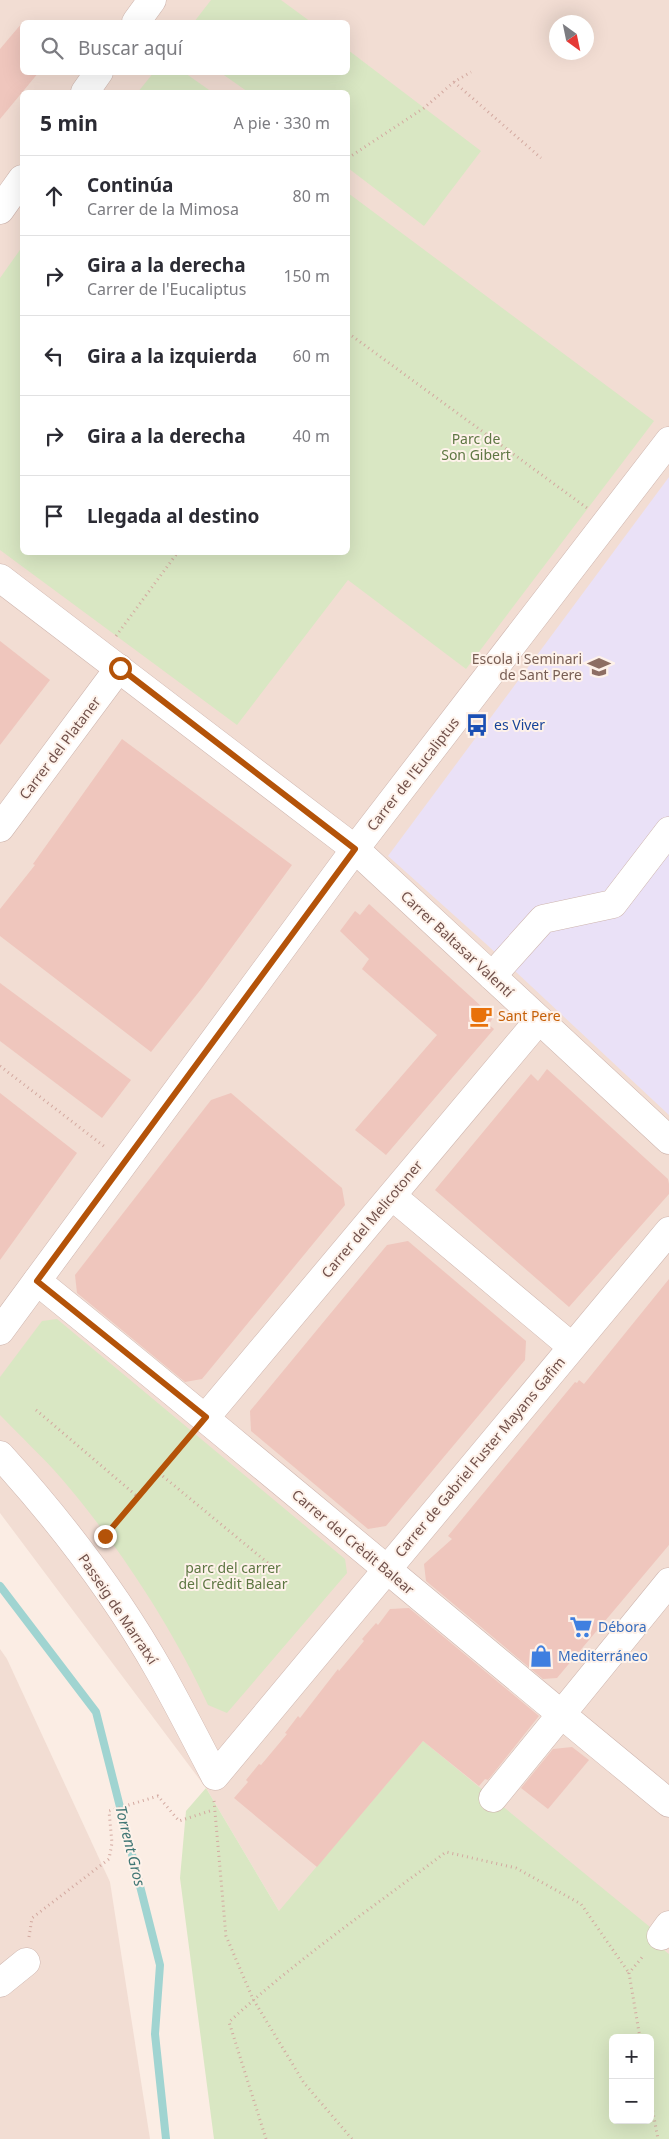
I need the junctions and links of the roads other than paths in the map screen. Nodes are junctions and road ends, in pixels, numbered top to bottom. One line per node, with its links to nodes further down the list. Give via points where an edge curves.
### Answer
1 (152, 0): 2 (street)
2 (137, 20)
3 (97, 75): 4 (street)
4 (86, 90)
5 (20, 182): 6 (street)
6 (0, 210)
7 (669, 441): 12 (street, Carrer de l'Eucaliptus)
8 (0, 578): 9 (street, Carrer Baltasar Valentí)
9 (111, 661): 10 (street, Carrer del Plataner); 12 (street, Carrer Baltasar Valentí)
10 (0, 828)
11 (669, 830): 13 (street, via 613,904 543,919)
12 (355, 849): 13 (street, Carrer Baltasar Valentí); 18 (street, Carrer de l'Eucaliptus)
13 (492, 976): 14 (street, Carrer Baltasar Valentí)
14 (539, 1020): 15 (street, Carrer Baltasar Valentí); 16 (street, Carrer del Melicotoner)
15 (669, 1140)
16 (392, 1196): 20 (street); 21 (street, Carrer del Melicotoner)
17 (669, 1232): 20 (street, Carrer de Gabriel Fuster Mayans Gafim)
18 (37, 1281): 19 (street, Carrer de l'Eucaliptus); 21 (street, Carrer del Crèdit Balear)
19 (0, 1332)
20 (571, 1346): 23 (street, Carrer de Gabriel Fuster Mayans Gafim)
21 (206, 1417): 23 (street, Carrer del Crèdit Balear)
22 (0, 1456): 26 (street, Passeig de Marratxí, via 85,1559 160,1671)
23 (386, 1570): 25 (street, Carrer del Crèdit Balear); 26 (street, Carrer de Gabriel Fuster Mayans Gafim)
24 (669, 1582): 25 (street)
25 (561, 1714): 27 (street); 28 (street, Carrer del Crèdit Balear)
26 (215, 1776)
27 (493, 1798)
28 (669, 1803)
29 (26, 1962): 30 (street)
30 (0, 1983)

